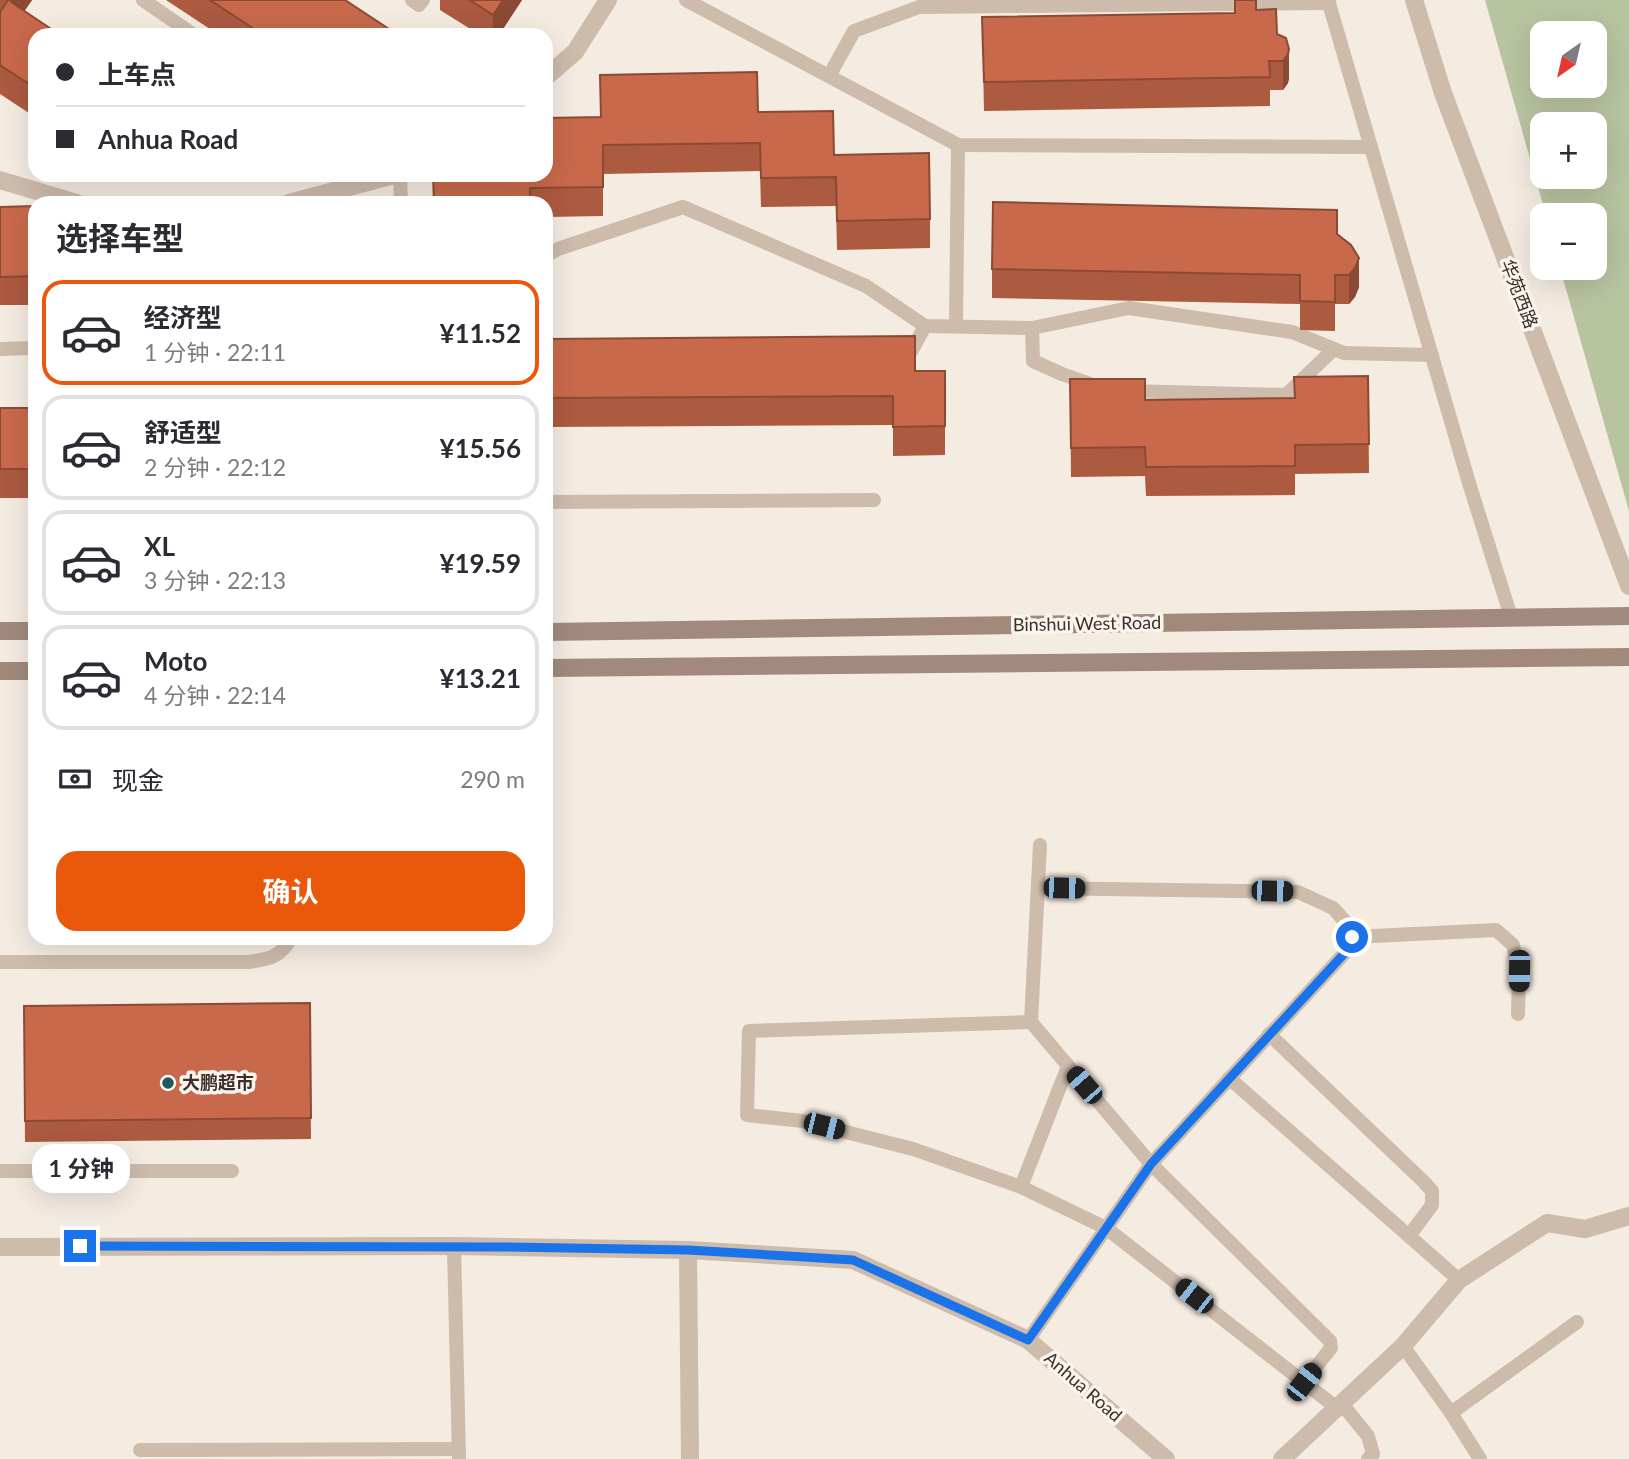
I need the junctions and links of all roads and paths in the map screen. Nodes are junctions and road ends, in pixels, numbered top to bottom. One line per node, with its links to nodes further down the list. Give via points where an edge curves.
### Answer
1 (143, 0): 9 (lane)
2 (412, 0): 3 (lane, via 419,5)
3 (423, 0)
4 (608, 0): 10 (street, via 575,52)
5 (686, 0): 11 (lane)
6 (1414, 0): 29 (street, 华苑西路, via 1443,93)
7 (1329, 1): 8 (lane); 13 (lane)
8 (927, 4): 11 (lane, via 854,31)
9 (184, 28)
10 (553, 71)
11 (830, 76): 12 (lane)
12 (958, 145): 13 (lane); 20 (lane)
13 (1371, 147): 25 (lane)
14 (0, 180): 16 (street)
15 (368, 182): 17 (street)
16 (54, 196)
17 (315, 196)
18 (553, 251): 19 (lane, via 683,207 866,286)
19 (925, 326): 20 (lane); 26 (lane, via 908,361)
20 (956, 326): 21 (lane)
21 (1032, 328): 24 (lane, via 1129,308 1292,332); 24 (lane, via 1034,361 1111,391 1286,395)
22 (28, 348): 23 (lane)
23 (0, 349)
24 (1334, 349): 25 (lane)
25 (1432, 355): 31 (lane)
26 (894, 361)
27 (874, 500): 28 (lane)
28 (553, 502)
29 (1629, 586)
30 (1629, 616): 31 (main road, Binshui West Road)
31 (1511, 617): 34 (main road, Binshui West Road)
32 (0, 631): 33 (main road)
33 (28, 631)
34 (553, 632)
35 (1629, 657): 36 (main road)
36 (553, 668)
37 (0, 671): 38 (main road)
38 (28, 671)
39 (1040, 845): 40 (lane)
40 (1038, 888): 41 (lane, via 1298,892 1334,908); 45 (lane)
41 (1352, 937): 44 (lane, via 1496,930 1513,945 1519,971); 46 (lane, via 1353,944)
42 (287, 945): 43 (lane, via 270,958 249,962)
43 (0, 962)
44 (1518, 1014)
45 (1031, 1023): 47 (lane); 52 (lane, via 749,1031 747,1115 802,1121 913,1149)
46 (1269, 1034): 48 (lane); 55 (lane, via 1432,1191 1432,1205)
47 (1068, 1066): 49 (lane); 52 (lane)
48 (1229, 1078): 49 (lane); 55 (lane)
49 (1151, 1164): 54 (lane); 63 (lane, via 1330,1340 1331,1348)
50 (0, 1171): 51 (lane)
51 (232, 1171)
52 (1021, 1187): 54 (lane)
53 (1629, 1216): 59 (street, via 1585,1229 1547,1223)
54 (1106, 1228): 61 (lane); 63 (lane)
55 (1409, 1236): 59 (lane)
56 (454, 1246): 57 (street, Anhua Road); 58 (street, Anhua Road); 67 (lane)
57 (0, 1247)
58 (688, 1250): 61 (street, Anhua Road, via 853,1260); 68 (street)
59 (1459, 1280): 62 (street)
60 (1577, 1322): 65 (lane)
61 (1028, 1340): 69 (street, Anhua Road)
62 (1403, 1346): 64 (street); 65 (lane)
63 (1304, 1382): 64 (lane)
64 (1340, 1406): 70 (street); 71 (lane, via 1368,1436 1373,1454)
65 (1451, 1413): 72 (lane)
66 (139, 1450): 67 (lane)
67 (459, 1454)
68 (690, 1459)
69 (1166, 1459)
70 (1282, 1459)
71 (1368, 1459)
72 (1480, 1459)

